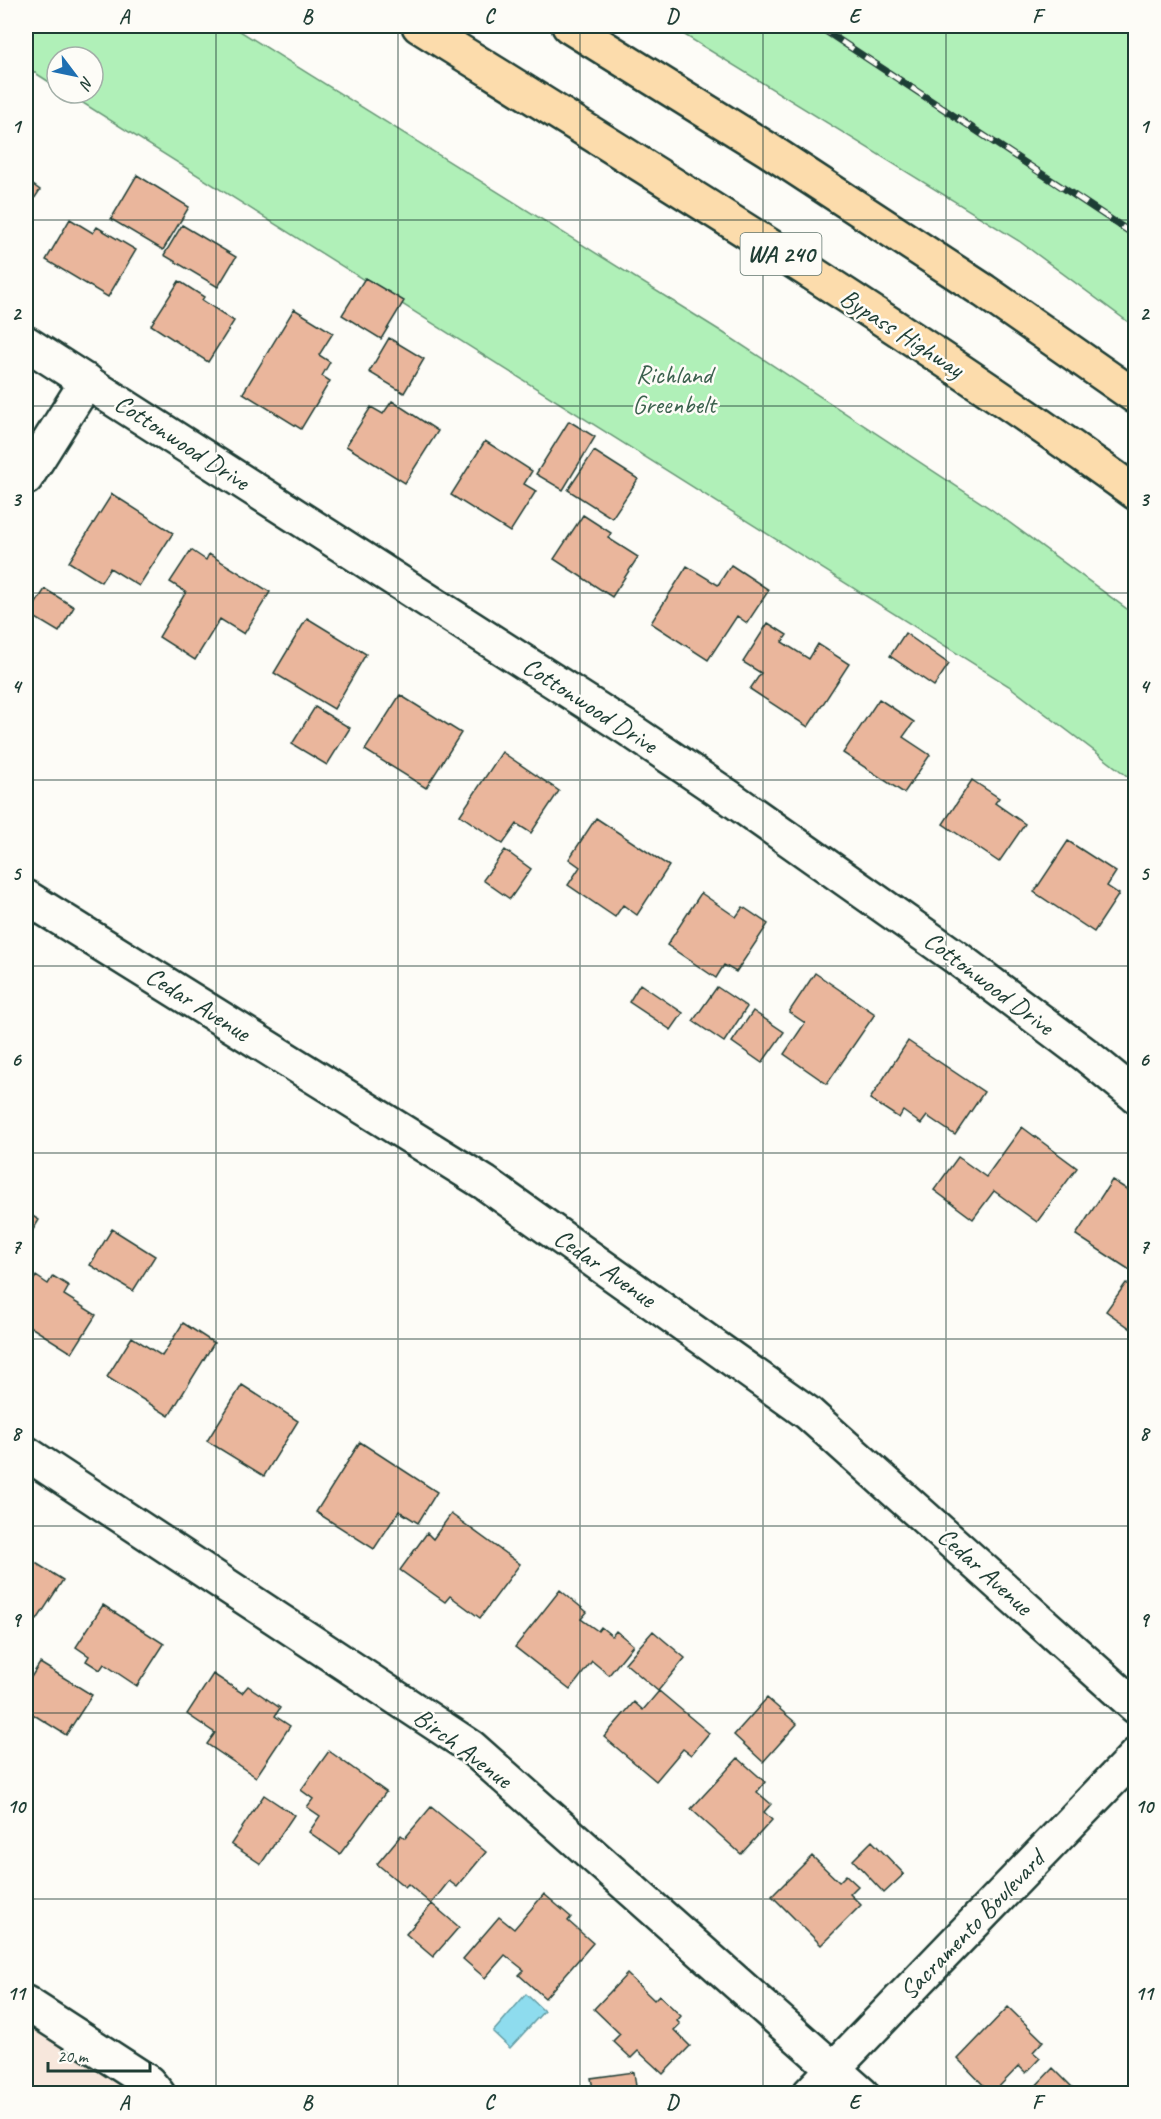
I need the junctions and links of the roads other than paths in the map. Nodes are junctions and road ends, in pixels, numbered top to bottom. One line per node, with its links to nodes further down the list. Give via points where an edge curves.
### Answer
1 (419, 26): 7 (highway, Bypass Highway / WA 240, via 897,329)
2 (569, 26): 5 (highway, via 767,149 984,291)
3 (26, 343): 4 (street, Cottonwood Drive)
4 (87, 381): 6 (street); 9 (street, Cottonwood Drive, via 710,784 957,958)
5 (1136, 397)
6 (26, 478)
7 (1136, 494)
8 (26, 897): 11 (street, Cedar Avenue, via 485,1183 808,1413)
9 (1136, 1096)
10 (26, 1453): 14 (street, Birch Avenue, via 471,1748)
11 (1136, 1707)
12 (1136, 1755): 14 (street, Sacramento Boulevard)
13 (26, 2003): 15 (street, via 148,2082)
14 (834, 2067): 16 (street, Sacramento Boulevard); 17 (street, Birch Avenue)
15 (158, 2094)
16 (809, 2094)
17 (862, 2094)

